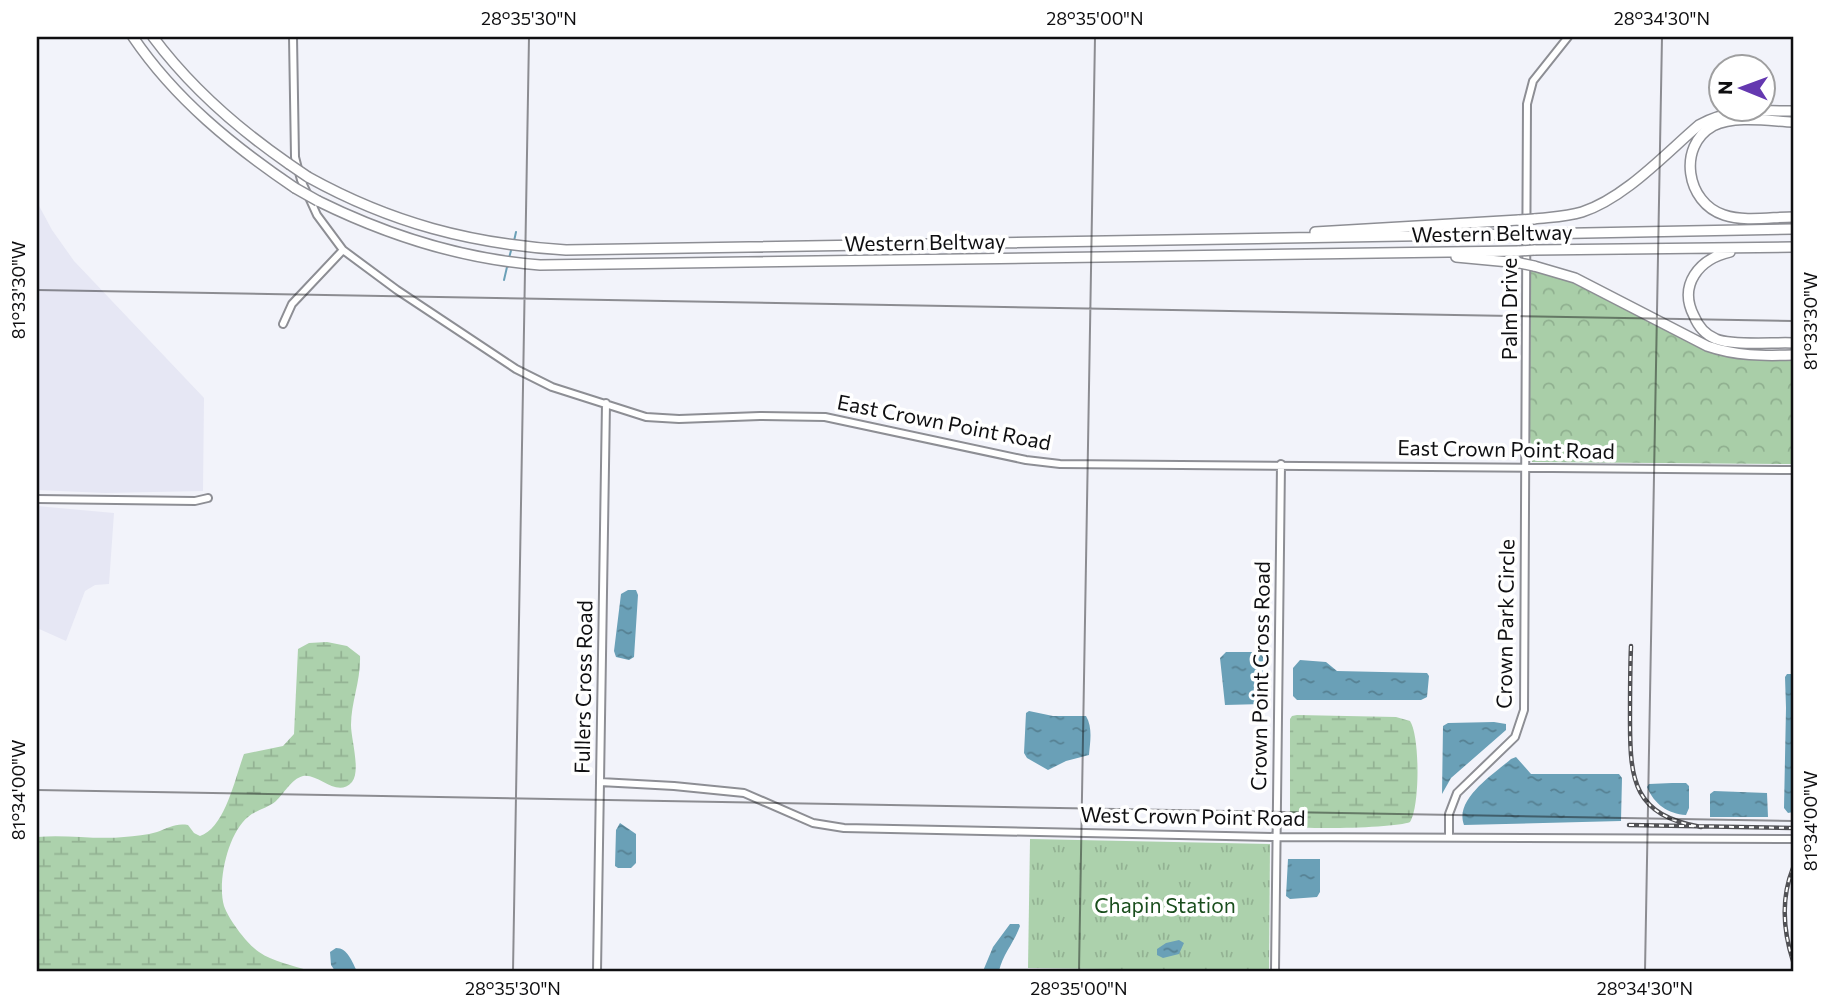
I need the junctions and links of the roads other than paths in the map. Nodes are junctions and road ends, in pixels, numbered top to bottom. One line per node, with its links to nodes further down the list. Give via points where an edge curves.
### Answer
1 (133, 37): 7 (highway, Western Beltway, via 164,78 230,142)
2 (153, 37): 7 (highway, Western Beltway, bridge, via 215,107 289,164)
3 (293, 37): 7 (street, via 295,157)
4 (1568, 37): 20 (street, Palm Drive, via 1533,81 1527,104)
5 (1793, 111): 10 (highway, bridge, via 1739,110 1712,118 1623,190 1567,216)
6 (1793, 122): 8 (highway, via 1715,125 1696,142 1689,168 1704,204 1725,216)
7 (301, 181): 10 (highway, Western Beltway, via 451,235 522,247 607,250); 13 (street, East Crown Point Road, via 317,215); 14 (highway, Western Beltway, bridge, via 318,201 403,238 519,264)
8 (1793, 217)
9 (1793, 229): 10 (highway, Western Beltway, bridge)
10 (1182, 240)
11 (1793, 247): 12 (highway, Western Beltway)
12 (1752, 248): 14 (highway, Western Beltway, bridge); 16 (highway, via 1726,253 1700,267 1690,279 1690,309 1697,323 1717,340)
13 (344, 250): 15 (street, via 292,304); 18 (street, East Crown Point Road, via 516,369 552,387)
14 (1363, 253): 17 (highway, bridge, via 1534,265 1575,278 1730,354)
15 (283, 324)
16 (1793, 343)
17 (1793, 355)
18 (606, 403): 19 (street, East Crown Point Road, via 662,419 825,417 1043,463); 24 (street, Fullers Cross Road)
19 (1281, 464): 20 (street, East Crown Point Road); 25 (street, Crown Point Cross Road)
20 (1526, 468): 21 (street, East Crown Point Road); 26 (street, Crown Park Circle, via 1524,710 1515,737 1457,793 1449,814)
21 (1793, 470)
22 (208, 498): 23 (street)
23 (37, 499)
24 (600, 782): 25 (street, West Crown Point Road, via 744,793 829,827); 28 (street, Fullers Cross Road)
25 (1276, 837): 26 (street, West Crown Point Road); 29 (street, Crown Point Cross Road)
26 (1449, 837): 27 (street, West Crown Point Road)
27 (1793, 839)
28 (597, 971)
29 (1275, 971)

